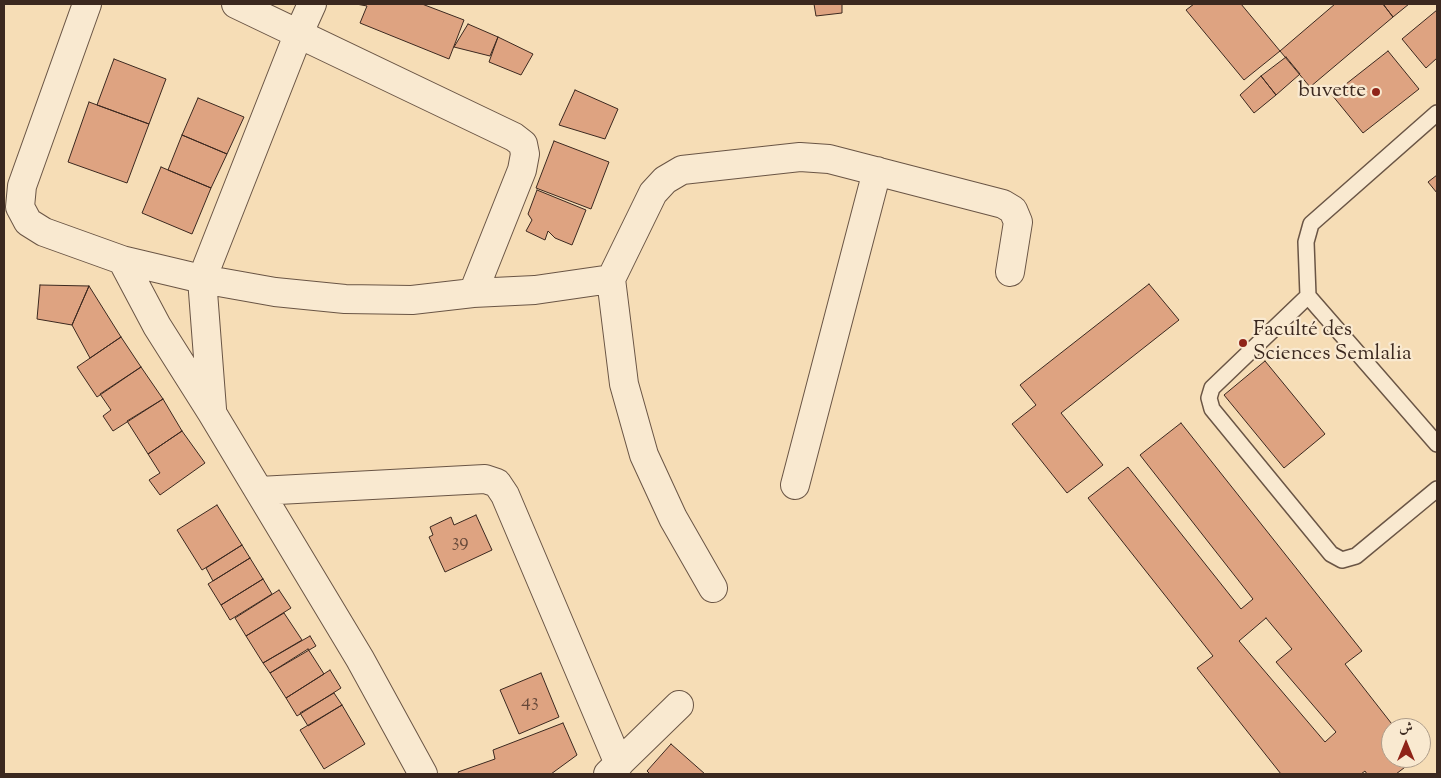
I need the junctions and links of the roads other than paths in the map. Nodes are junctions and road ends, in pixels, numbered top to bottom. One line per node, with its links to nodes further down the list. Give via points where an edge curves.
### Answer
1 (88, 4): 7 (street, via 22,186)
2 (236, 4): 4 (street)
3 (312, 4): 4 (street)
4 (298, 35): 10 (street); 12 (street, via 523,144 522,170)
5 (1437, 113): 13 (lane, via 1311,224 1306,242)
6 (877, 171): 9 (street, via 1003,204 1013,210 1018,222); 11 (street, via 829,159 800,157 682,170 665,180 653,193); 16 (street)
7 (12, 205): 8 (street, via 28,222 44,232)
8 (122, 260): 10 (street); 14 (street, via 157,326)
9 (1010, 272)
10 (202, 279): 12 (street, via 275,292 345,299 412,300); 14 (street)
11 (611, 279): 12 (street, via 535,290); 19 (street, via 624,384 644,454 673,518)
12 (473, 293)
13 (1308, 296): 15 (lane); 17 (lane, via 1212,388 1209,398 1212,409 1331,554 1342,560 1356,556)
14 (212, 414): 18 (street)
15 (1437, 444)
16 (795, 485)
17 (1437, 489)
18 (259, 491): 21 (street, via 484,479 497,484 505,495); 22 (street, via 360,659)
19 (713, 588)
20 (679, 705): 21 (street)
21 (613, 769)
22 (423, 774)

